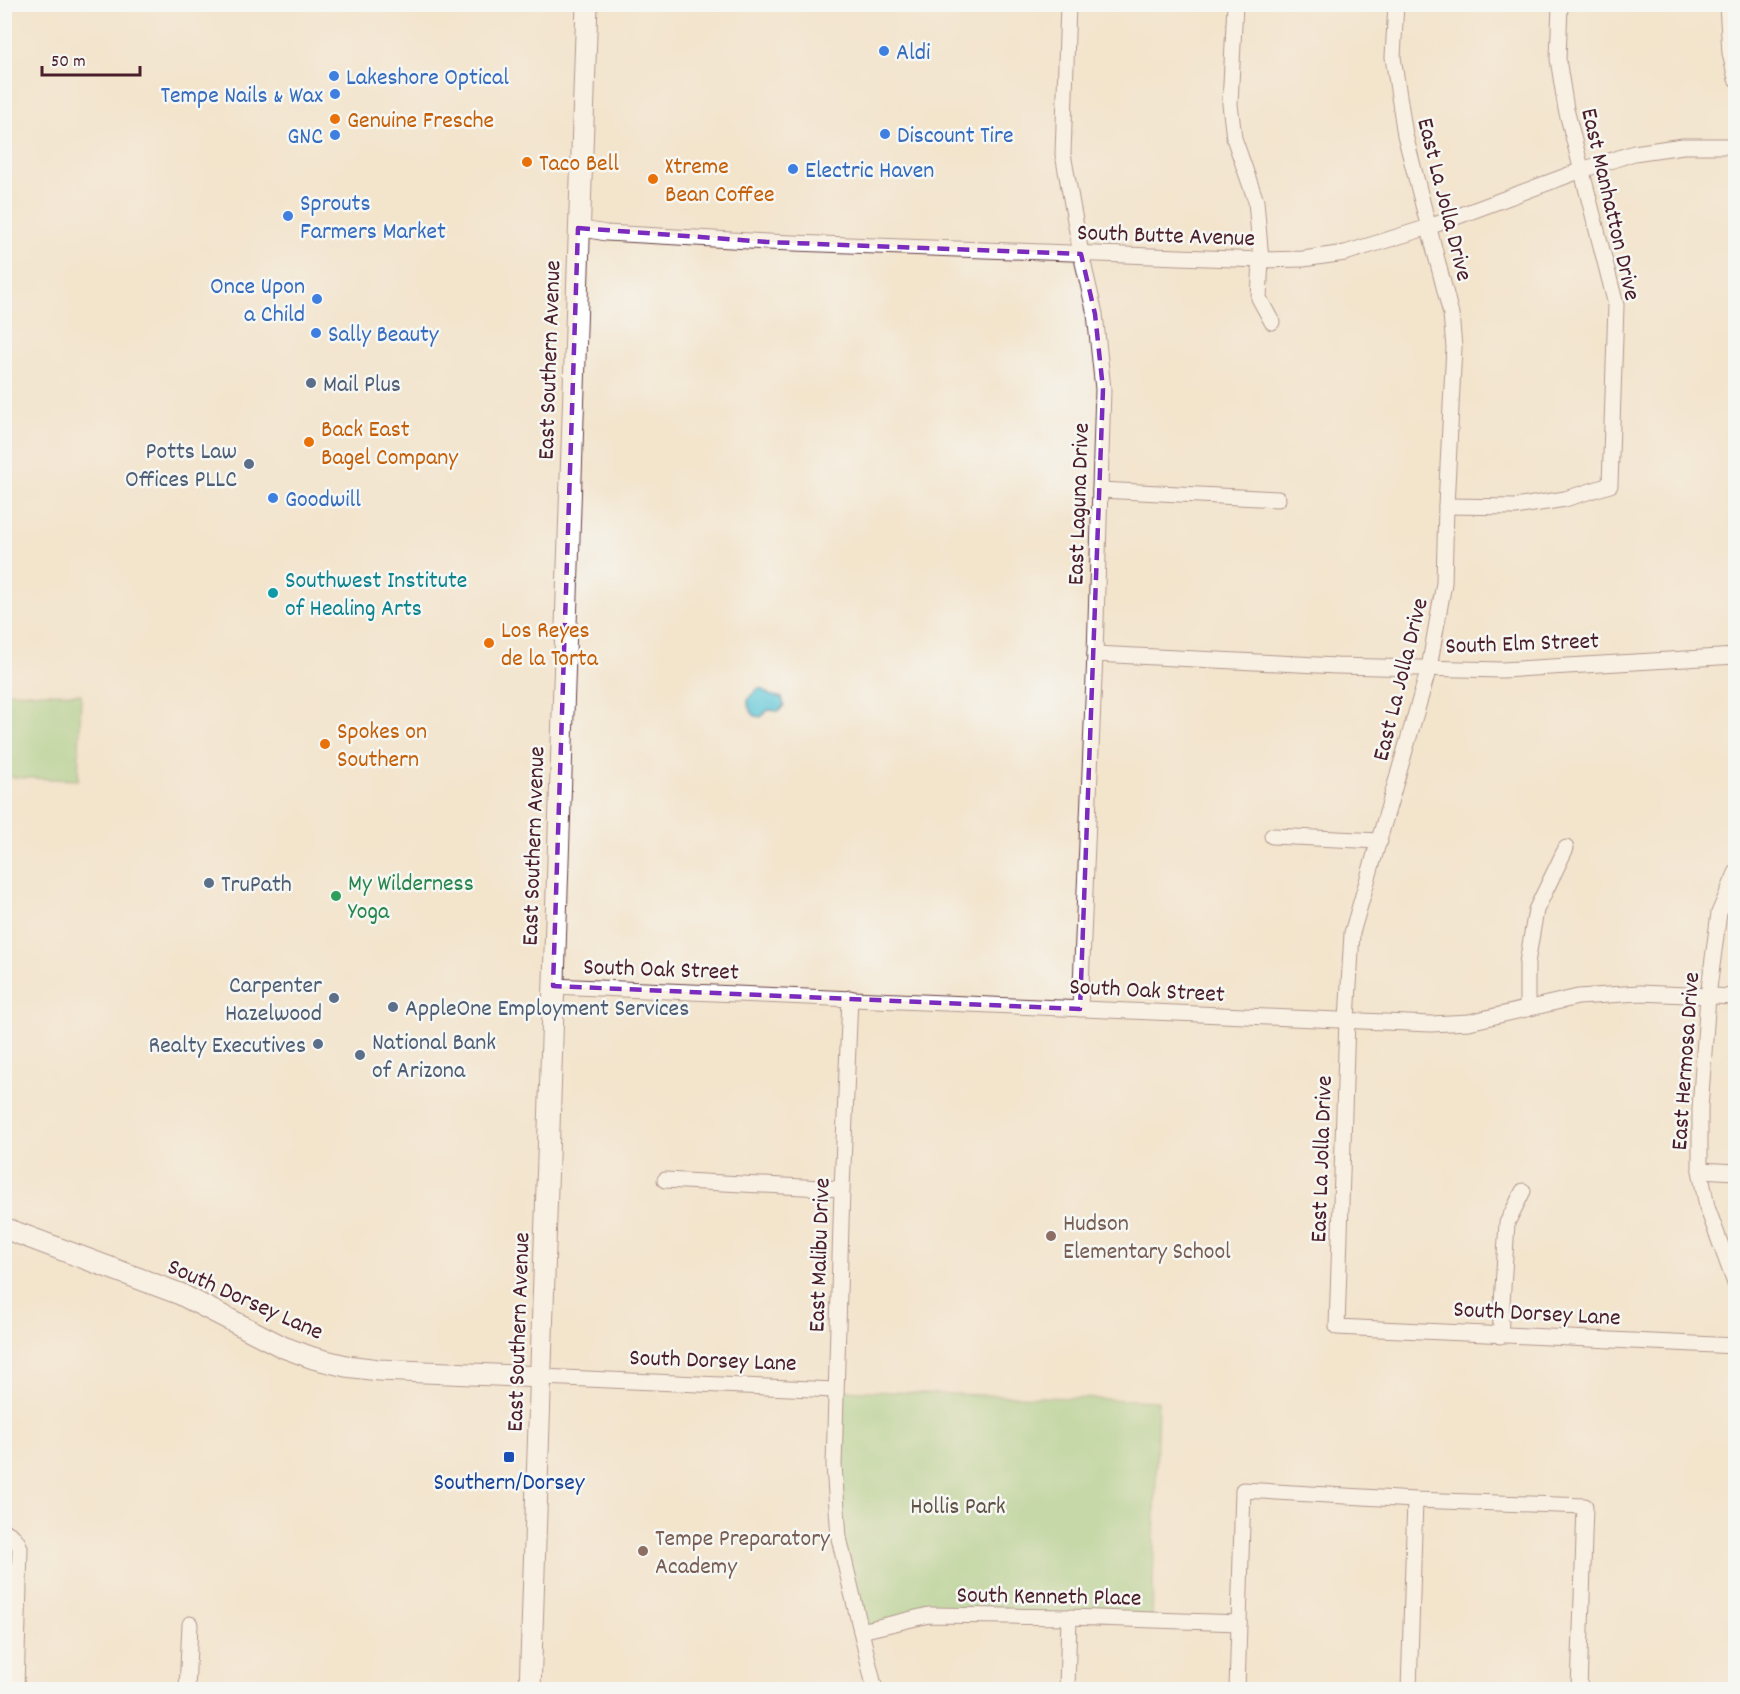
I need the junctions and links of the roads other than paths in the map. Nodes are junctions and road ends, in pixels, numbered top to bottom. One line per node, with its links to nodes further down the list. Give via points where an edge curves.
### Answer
1 (587, 4): 11 (main road, East Southern Avenue)
2 (1068, 4): 12 (street, East Laguna Drive, via 1063,154)
3 (1234, 4): 13 (street, via 1230,104 1234,138 1256,201)
4 (1396, 4): 10 (street, East La Jolla Drive, via 1393,57 1403,123)
5 (1560, 4): 9 (street, East Manhatton Drive, via 1558,59)
6 (1727, 4): 7 (street)
7 (1736, 79)
8 (1736, 146): 9 (street, South Butte Avenue, via 1683,146 1634,153)
9 (1582, 170): 10 (street, South Butte Avenue); 17 (street, East Manhatton Drive, via 1616,305 1610,486 1515,507)
10 (1429, 227): 13 (street, South Butte Avenue, via 1345,253); 17 (street, East La Jolla Drive, via 1451,314 1454,347)
11 (578, 228): 12 (street, South Butte Avenue, via 767,242); 25 (main road, East Southern Avenue)
12 (1081, 254): 13 (street, South Butte Avenue); 15 (street, East Laguna Drive, via 1095,314 1103,389)
13 (1261, 260): 14 (street, via 1259,298)
14 (1272, 322)
15 (1100, 490): 16 (street); 18 (street, East Laguna Drive)
16 (1278, 499)
17 (1446, 506): 20 (street, East La Jolla Drive, via 1444,582)
18 (1095, 654): 20 (street, South Elm Street); 29 (street, East Laguna Drive)
19 (1736, 656): 20 (street, South Elm Street, via 1502,670)
20 (1429, 668): 22 (street, East La Jolla Drive)
21 (1272, 836): 22 (street)
22 (1380, 841): 31 (street, East La Jolla Drive, via 1352,933)
23 (1566, 848): 30 (street, via 1536,910 1527,963)
24 (1736, 873): 26 (street, East Hermosa Drive, via 1719,913)
25 (553, 986): 28 (street, South Oak Street); 42 (main road, East Southern Avenue)
26 (1708, 996): 27 (street, South Oak Street); 30 (street, South Oak Street, via 1639,993 1578,997); 32 (street, East Hermosa Drive)
27 (1736, 997)
28 (850, 998): 29 (street, South Oak Street); 35 (street, East Malibu Drive)
29 (1080, 1009): 31 (street, South Oak Street)
30 (1527, 1010): 31 (street, South Oak Street, via 1469,1022)
31 (1347, 1020): 39 (street, East La Jolla Drive)
32 (1700, 1170): 33 (street); 38 (street, East Hermosa Drive, via 1707,1207)
33 (1736, 1173)
34 (665, 1180): 35 (street)
35 (842, 1189): 43 (street, East Malibu Drive)
36 (1523, 1191): 40 (street, via 1507,1223)
37 (4, 1228): 42 (main road, South Dorsey Lane, via 180,1294 283,1347 321,1360 379,1370)
38 (1736, 1286)
39 (1337, 1327): 40 (street, South Dorsey Lane)
40 (1500, 1335): 41 (street, South Dorsey Lane)
41 (1736, 1346)
42 (542, 1377): 43 (street, South Dorsey Lane); 52 (main road, East Southern Avenue)
43 (836, 1390): 49 (street, East Malibu Drive, via 834,1465 839,1538)
44 (1415, 1500): 47 (street, via 1243,1490); 56 (street); 57 (street, via 1585,1506)
45 (4, 1531): 50 (street, via 18,1541 21,1557)
46 (1069, 1617): 47 (street, South Kenneth Place); 49 (street, South Kenneth Place, via 929,1615); 54 (street)
47 (1239, 1623): 55 (street)
48 (190, 1624): 51 (street)
49 (861, 1631): 53 (street, East Malibu Drive)
50 (16, 1689)
51 (187, 1689)
52 (530, 1689)
53 (875, 1689)
54 (1066, 1689)
55 (1237, 1689)
56 (1409, 1689)
57 (1579, 1689)

